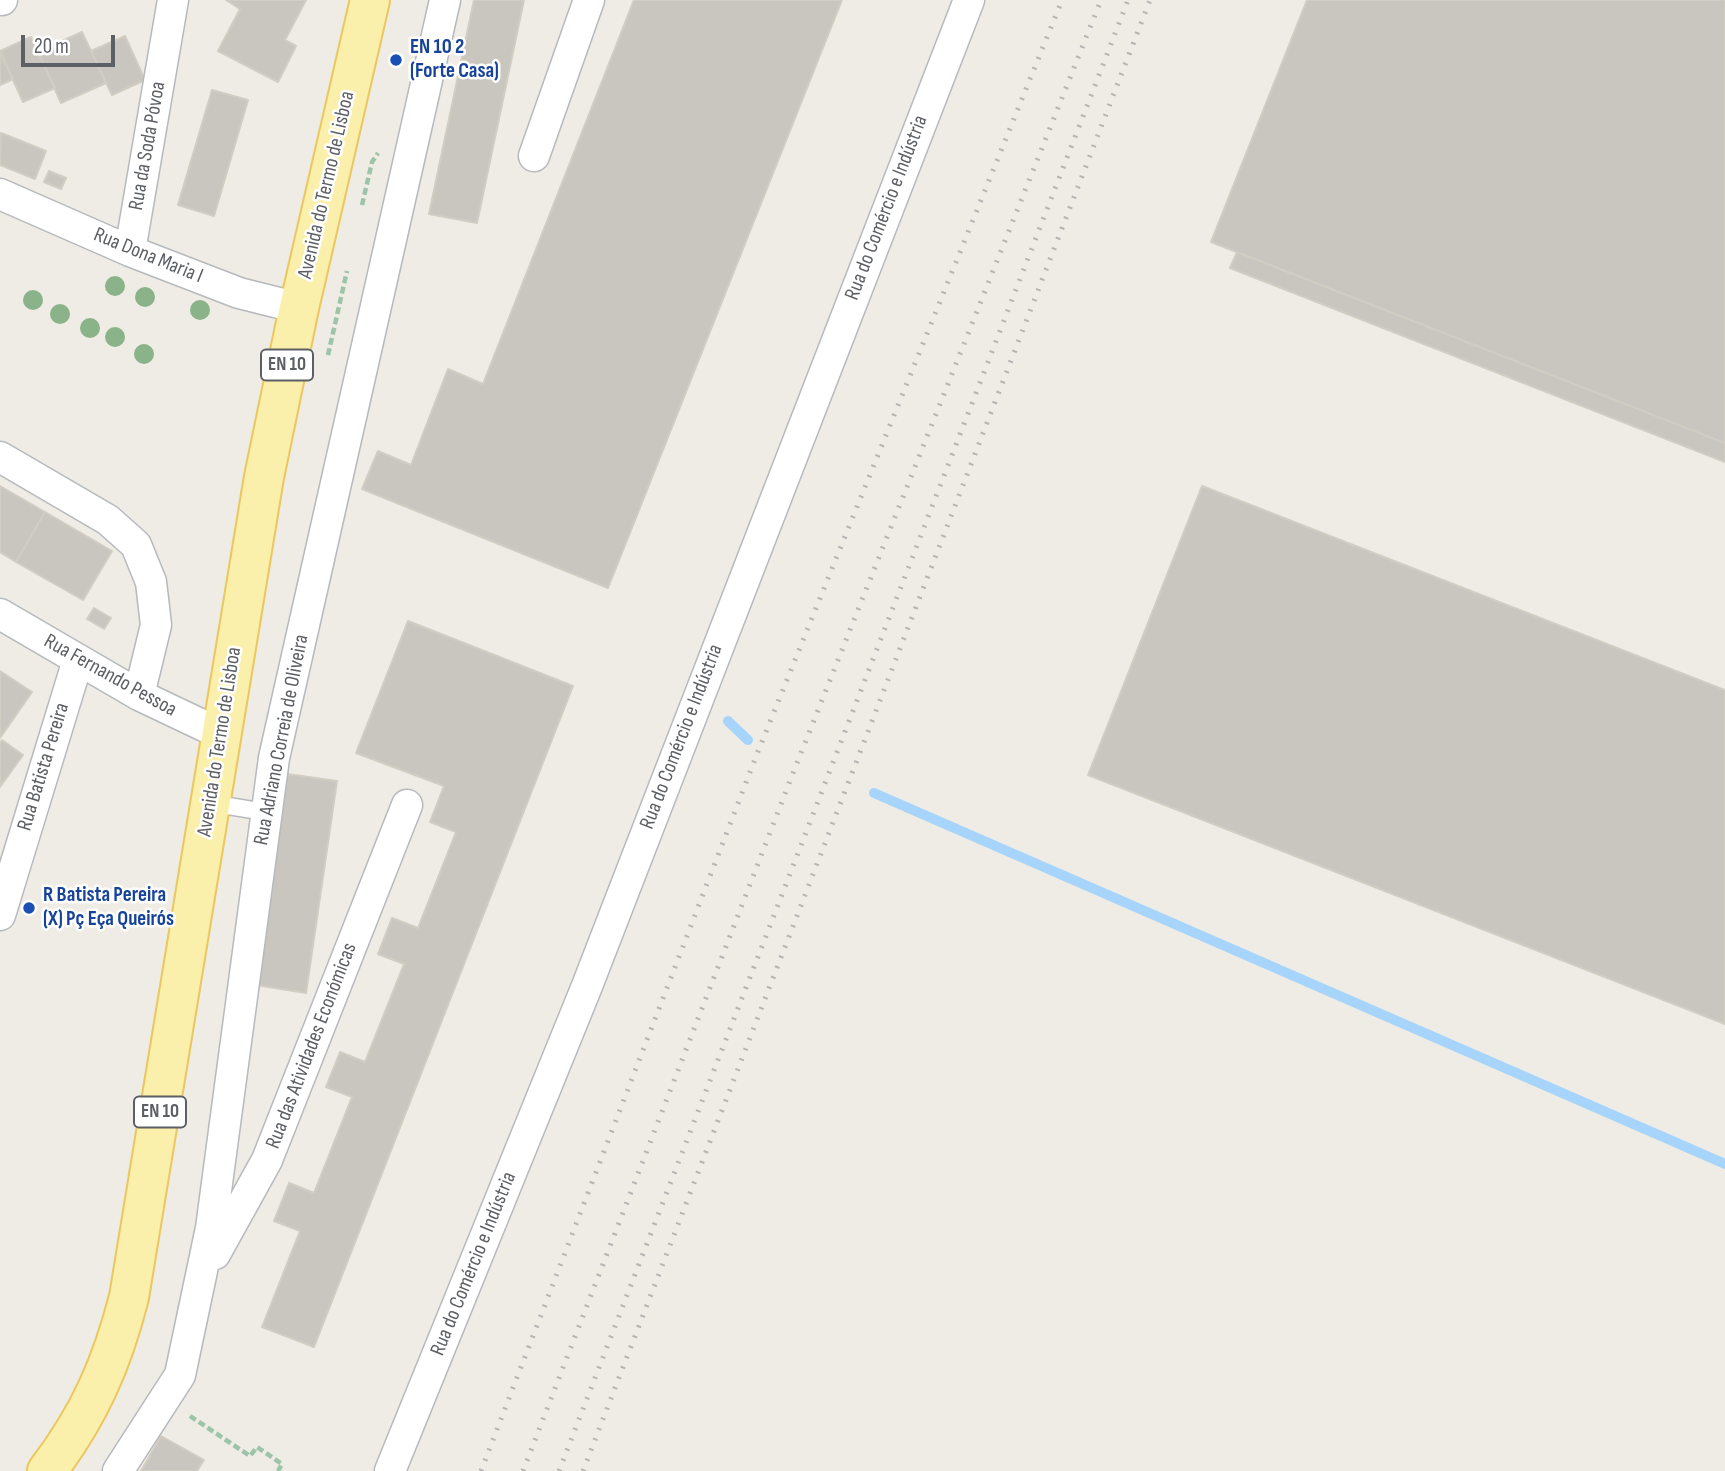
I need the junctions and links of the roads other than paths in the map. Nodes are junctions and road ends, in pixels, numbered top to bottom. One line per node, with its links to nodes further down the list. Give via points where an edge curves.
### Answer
1 (173, 0): 8 (street, Rua da Soda Póvoa)
2 (370, 0): 9 (main road, Avenida do Termo de Lisboa / EN 10)
3 (445, 0): 17 (street, Rua Adriano Correia de Oliveira)
4 (589, 0): 6 (street)
5 (969, 0): 22 (street, Rua do Comércio e Indústria, via 587,986)
6 (534, 156)
7 (0, 194): 8 (street, Rua Dona Maria I)
8 (130, 251): 9 (street, Rua Dona Maria I, via 239,293)
9 (299, 308): 14 (main road, Avenida do Termo de Lisboa / EN 10, via 264,477)
10 (0, 457): 13 (street, via 108,520 136,545 151,582 156,625)
11 (0, 614): 12 (street, Rua Fernando Pessoa)
12 (78, 660): 13 (street, Rua Fernando Pessoa); 18 (street, Rua Batista Pereira)
13 (139, 695): 14 (street, Rua Fernando Pessoa)
14 (221, 734): 15 (main road, Avenida do Termo de Lisboa / EN 10)
15 (209, 803): 17 (lane); 20 (main road, Avenida do Termo de Lisboa / EN 10, via 129,1297 115,1353 90,1407)
16 (407, 805): 19 (street, Rua das Atividades Económicas, via 267,1160)
17 (265, 813): 19 (street, Rua Adriano Correia de Oliveira)
18 (0, 915)
19 (201, 1279): 21 (street, Rua Adriano Correia de Oliveira, via 180,1375)
20 (47, 1471)
21 (117, 1471)
22 (390, 1471)

